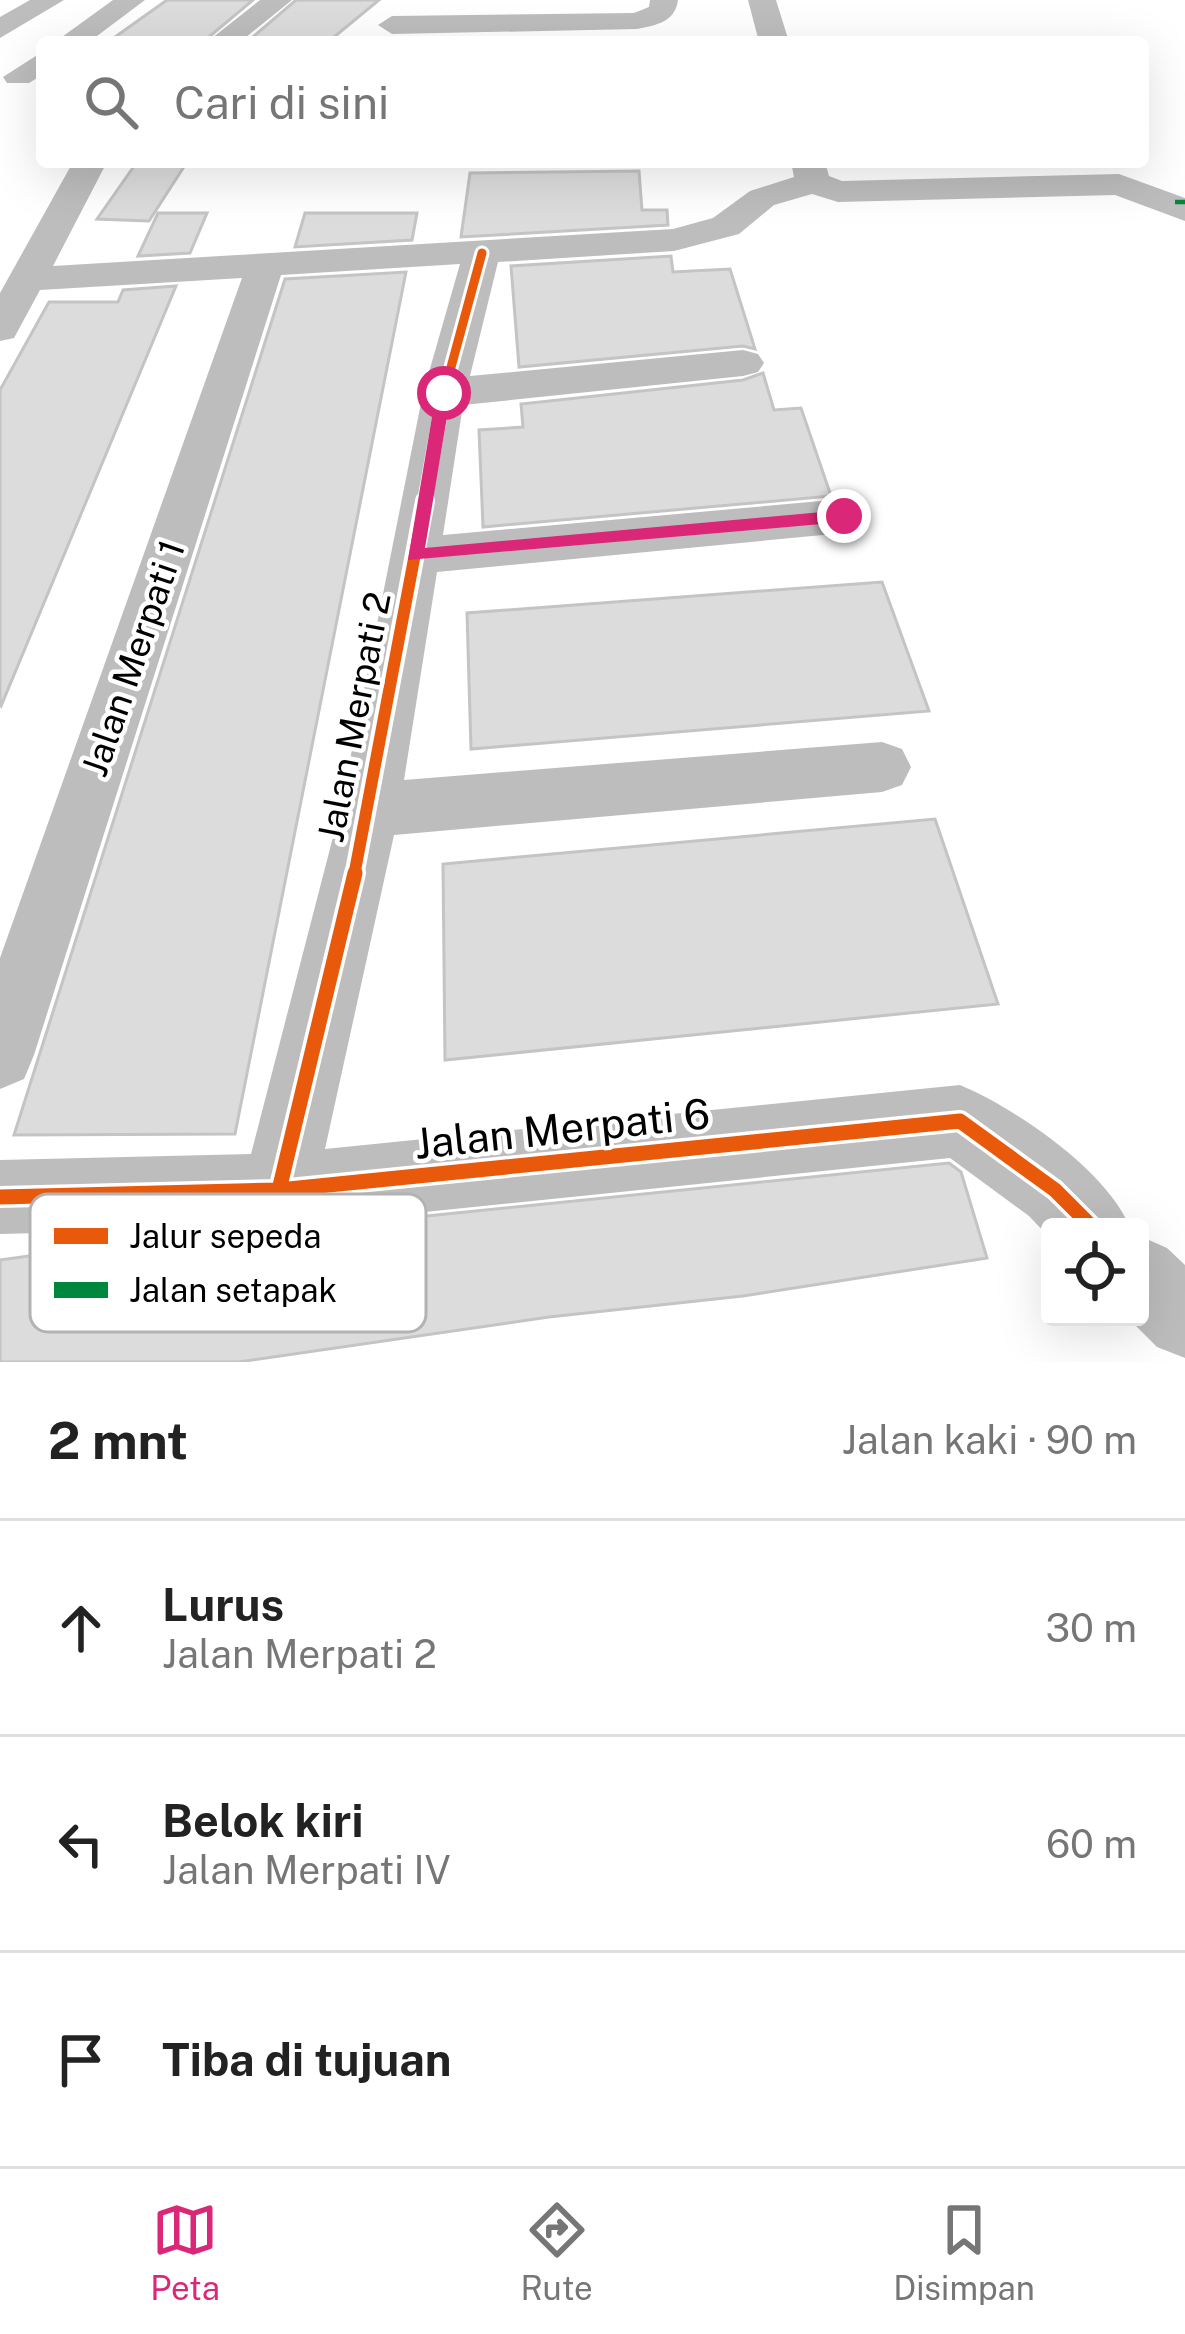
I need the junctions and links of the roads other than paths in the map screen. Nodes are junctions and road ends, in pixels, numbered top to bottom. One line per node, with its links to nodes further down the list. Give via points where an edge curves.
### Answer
1 (50, 0): 7 (street)
2 (131, 0): 8 (street)
3 (278, 0): 9 (street)
4 (664, 0): 6 (street, via 662,12 637,22)
5 (762, 0): 10 (street)
6 (392, 25)
7 (0, 29)
8 (79, 36)
9 (230, 36)
10 (772, 36)
11 (87, 168): 16 (street)
12 (810, 172): 13 (street, via 827,190 851,193 1119,184); 14 (street, via 726,226 674,240)
13 (1182, 205)
14 (482, 253): 15 (street); 19 (street, Jalan Merpati 2)
15 (266, 262): 16 (street); 24 (street, Jalan Merpati 1)
16 (30, 279): 17 (street)
17 (2, 322)
18 (743, 363): 19 (street)
19 (444, 393): 21 (street, Jalan Merpati 2)
20 (844, 516): 21 (street)
21 (415, 556): 23 (street, Jalan Merpati 2)
22 (882, 767): 23 (street)
23 (370, 810): 25 (street, Jalan Merpati 2)
24 (0, 1054)
25 (278, 1190): 26 (street, Jalan Merpati 6); 29 (street, Jalan Merpati 6, via 960,1121)
26 (139, 1194)
27 (30, 1197): 28 (street, Jalan Merpati 6)
28 (0, 1198)
29 (1083, 1218)
30 (1149, 1283): 31 (street)
31 (1185, 1319)

